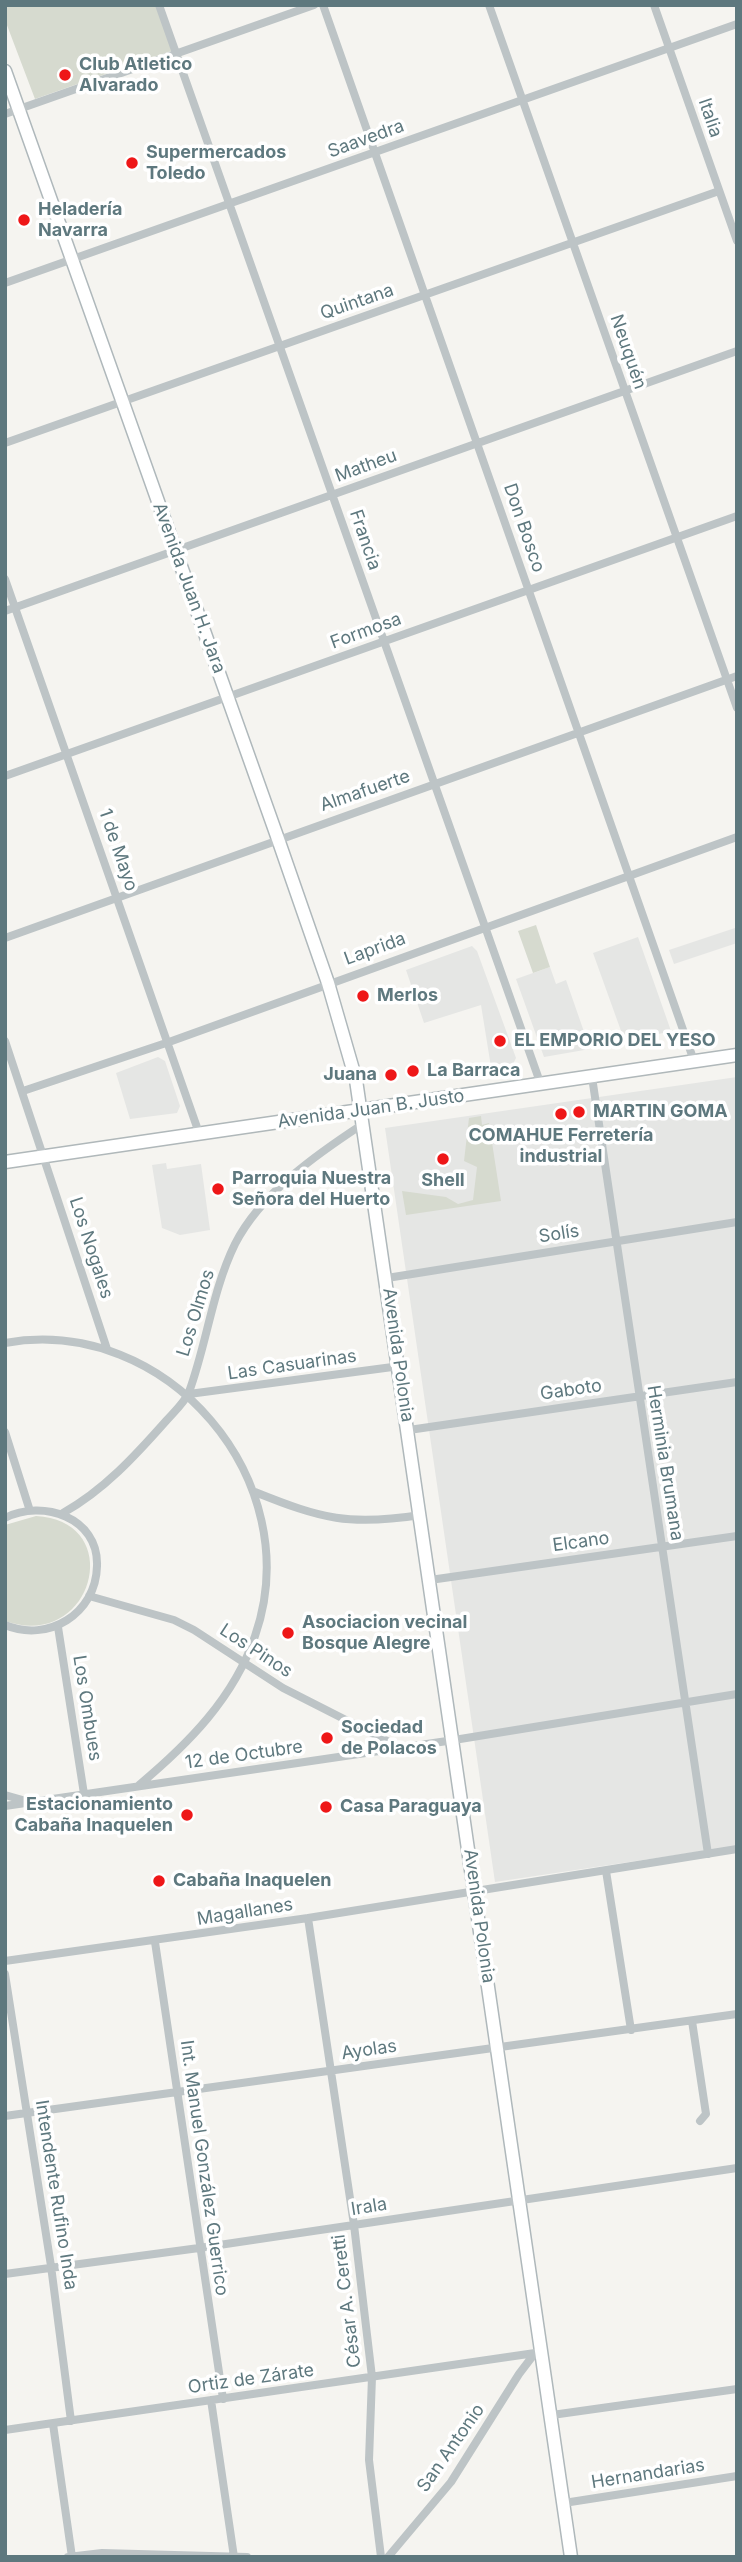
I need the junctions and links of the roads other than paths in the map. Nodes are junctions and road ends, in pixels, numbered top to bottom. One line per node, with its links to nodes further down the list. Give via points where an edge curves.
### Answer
1 (159, 5): 8 (street, Francia)
2 (314, 5): 8 (street)
3 (323, 5): 13 (street, Don Bosco)
4 (489, 5): 10 (street, Neuquén)
5 (654, 5): 7 (street, Italia)
6 (737, 24): 7 (street, Saavedra)
7 (668, 47): 10 (street, Saavedra); 14 (street, Italia)
8 (176, 54): 11 (street); 15 (street, Francia)
9 (5, 71): 11 (main road, Avenida Juan H. Jara)
10 (522, 99): 13 (street, Saavedra); 17 (street, Neuquén)
11 (19, 109): 12 (street); 18 (main road, Avenida Juan H. Jara)
12 (5, 114)
13 (375, 152): 15 (street, Saavedra); 20 (street, Don Bosco)
14 (719, 191): 16 (street, Italia); 17 (street, Quintana)
15 (229, 205): 18 (street, Saavedra); 21 (street, Francia)
16 (737, 241)
17 (573, 242): 20 (street, Quintana); 23 (street, Neuquén)
18 (73, 261): 19 (street, Saavedra); 24 (main road, Avenida Juan H. Jara)
19 (5, 283)
20 (425, 295): 21 (street, Quintana); 26 (street, Don Bosco)
21 (279, 346): 24 (street, Quintana); 27 (street, Francia)
22 (737, 351): 23 (street, Matheu)
23 (625, 391): 26 (street, Matheu); 29 (street, Neuquén)
24 (123, 401): 25 (street, Quintana); 30 (main road, Avenida Juan H. Jara)
25 (5, 443)
26 (477, 443): 27 (street, Matheu); 32 (street, Don Bosco)
27 (332, 495): 30 (street, Matheu); 35 (street, Francia)
28 (737, 516): 29 (street, Formosa)
29 (677, 538): 32 (street, Formosa); 37 (street, Neuquén)
30 (176, 550): 33 (street, Matheu); 38 (main road, Avenida Juan H. Jara)
31 (5, 579): 33 (street, 1 de Mayo)
32 (529, 590): 35 (street, Formosa); 40 (street, Don Bosco)
33 (15, 607): 34 (street, Matheu); 41 (street, 1 de Mayo)
34 (5, 611)
35 (384, 642): 38 (street, Formosa); 43 (street, Francia)
36 (737, 676): 37 (street, Almafuerte)
37 (727, 680): 39 (street, Neuquén); 40 (street, Almafuerte)
38 (228, 697): 41 (street, Formosa); 45 (main road, Avenida Juan H. Jara)
39 (737, 708)
40 (579, 732): 43 (street, Almafuerte); 46 (street, Don Bosco)
41 (67, 754): 42 (street, Formosa); 47 (street, 1 de Mayo)
42 (5, 776)
43 (434, 784): 45 (street, Almafuerte); 48 (street, Francia)
44 (737, 837): 46 (street, Laprida)
45 (278, 839): 47 (street, Almafuerte); 50 (main road, Avenida Juan H. Jara)
46 (629, 876): 48 (street, Laprida); 54 (street, Don Bosco)
47 (118, 897): 49 (street, Almafuerte); 52 (street, 1 de Mayo)
48 (485, 927): 50 (street, Laprida); 56 (street, Francia)
49 (5, 938)
50 (328, 982): 52 (street, Laprida); 58 (main road, Avenida Juan H. Jara)
51 (5, 1041): 57 (street, Los Nogales)
52 (169, 1042): 57 (street, Laprida); 60 (street, 1 de Mayo)
53 (737, 1055): 54 (main road, Avenida Juan B. Justo)
54 (694, 1061): 55 (main road, Avenida Juan B. Justo)
55 (592, 1077): 56 (main road, Avenida Juan B. Justo); 64 (street, Herminia Brumana)
56 (541, 1086): 58 (main road, Avenida Juan B. Justo)
57 (23, 1091): 61 (street, Los Nogales)
58 (361, 1110): 59 (main road, Avenida Polonia); 60 (main road, Avenida Juan B. Justo)
59 (363, 1125): 65 (main road, Avenida Polonia); 70 (street, Los Olmos, via 272,1195 236,1242 217,1289)
60 (199, 1133): 61 (main road, Avenida Juan B. Justo)
61 (44, 1156): 62 (main road, Avenida Juan B. Justo); 67 (street, Los Nogales)
62 (5, 1162)
63 (737, 1222): 64 (street, Solís)
64 (616, 1241): 65 (street, Solís); 71 (street, Herminia Brumana)
65 (387, 1278): 68 (main road, Avenida Polonia)
66 (5, 1343): 67 (street, via 45,1339)
67 (107, 1349): 70 (street, via 151,1367)
68 (400, 1366): 70 (street, Las Casuarinas); 72 (main road, Avenida Polonia)
69 (737, 1382): 71 (street, Gaboto)
70 (189, 1394): 74 (street, via 231,1444); 76 (street, Los Olmos, via 128,1463)
71 (639, 1396): 72 (street, Gaboto); 80 (street, Herminia Brumana)
72 (409, 1430): 77 (main road, Avenida Polonia)
73 (5, 1432): 75 (street)
74 (255, 1492): 77 (street, via 331,1518 376,1522); 85 (street, via 266,1549 265,1577 263,1607)
75 (30, 1511): 76 (street); 78 (street)
76 (63, 1513): 82 (street, via 86,1534 96,1553)
77 (421, 1516): 81 (main road, Avenida Polonia)
78 (5, 1518)
79 (737, 1535): 80 (street, Elcano)
80 (662, 1546): 81 (street, Elcano); 87 (street, Herminia Brumana)
81 (430, 1580): 88 (main road, Avenida Polonia)
82 (89, 1596): 84 (street, via 74,1616); 85 (street, Los Pinos, via 174,1620)
83 (5, 1625): 84 (street, via 36,1631)
84 (58, 1627): 91 (street, Los Ombues)
85 (245, 1662): 89 (street, Los Pinos, via 283,1688); 90 (street, via 207,1720)
86 (737, 1694): 87 (street, 12 de Octubre)
87 (685, 1702): 88 (street, 12 de Octubre); 96 (street, Herminia Brumana)
88 (454, 1740): 89 (street, 12 de Octubre); 98 (main road, Avenida Polonia)
89 (401, 1748): 90 (street, 12 de Octubre)
90 (136, 1787): 91 (street, 12 de Octubre)
91 (84, 1794): 93 (street, 12 de Octubre)
92 (5, 1795): 93 (street)
93 (30, 1802): 94 (street, 12 de Octubre)
94 (5, 1806)
95 (737, 1849): 96 (street, Magallanes)
96 (708, 1854): 97 (street, Magallanes)
97 (606, 1871): 98 (street, Magallanes); 105 (street)
98 (475, 1890): 99 (street, Magallanes); 106 (main road, Avenida Polonia)
99 (308, 1918): 100 (street, Magallanes); 107 (street, César A. Ceretti)
100 (155, 1942): 101 (street, Magallanes); 108 (street, Int. Manuel González Guerrico)
101 (5, 1961)
102 (5, 1974): 109 (street, Intendente Rufino Inda)
103 (737, 2014): 104 (street, Ayolas)
104 (692, 2021): 105 (street, Ayolas); 111 (street, via 706,2114)
105 (631, 2030): 106 (street, Ayolas)
106 (498, 2049): 107 (street, Ayolas); 113 (main road, Avenida Polonia)
107 (331, 2071): 108 (street, Ayolas); 114 (street, César A. Ceretti)
108 (177, 2092): 109 (street, Ayolas); 115 (street, Int. Manuel González Guerrico)
109 (27, 2112): 110 (street, Ayolas); 116 (street, Intendente Rufino Inda)
110 (5, 2116)
111 (700, 2121)
112 (737, 2168): 113 (street, Irala)
113 (520, 2200): 114 (street, Irala); 118 (main road, Avenida Polonia)
114 (354, 2225): 115 (street, Irala); 119 (street, César A. Ceretti)
115 (199, 2248): 116 (street, Irala); 121 (street, Int. Manuel González Guerrico)
116 (51, 2266): 117 (street, Irala); 124 (street, Intendente Rufino Inda)
117 (5, 2274)
118 (539, 2353): 119 (street, Ortiz de Zárate); 123 (main road, Avenida Polonia); 133 (street, San Antonio, via 519,2374 451,2482)
119 (372, 2377): 121 (street, Ortiz de Zárate); 132 (street, César A. Ceretti, via 369,2460)
120 (737, 2389): 123 (street)
121 (223, 2399): 122 (street, Ortiz de Zárate)
122 (211, 2400): 124 (street, Ortiz de Zárate); 130 (street)
123 (552, 2415): 128 (main road, Avenida Polonia)
124 (71, 2421): 125 (street, Ortiz de Zárate)
125 (53, 2424): 126 (street, Ortiz de Zárate); 129 (street)
126 (5, 2430)
127 (737, 2476): 128 (street, Hernandarias)
128 (564, 2503): 134 (main road, Avenida Polonia)
129 (71, 2556): 130 (street)
130 (234, 2556): 131 (street)
131 (247, 2557)
132 (381, 2557)
133 (388, 2557)
134 (571, 2557)

